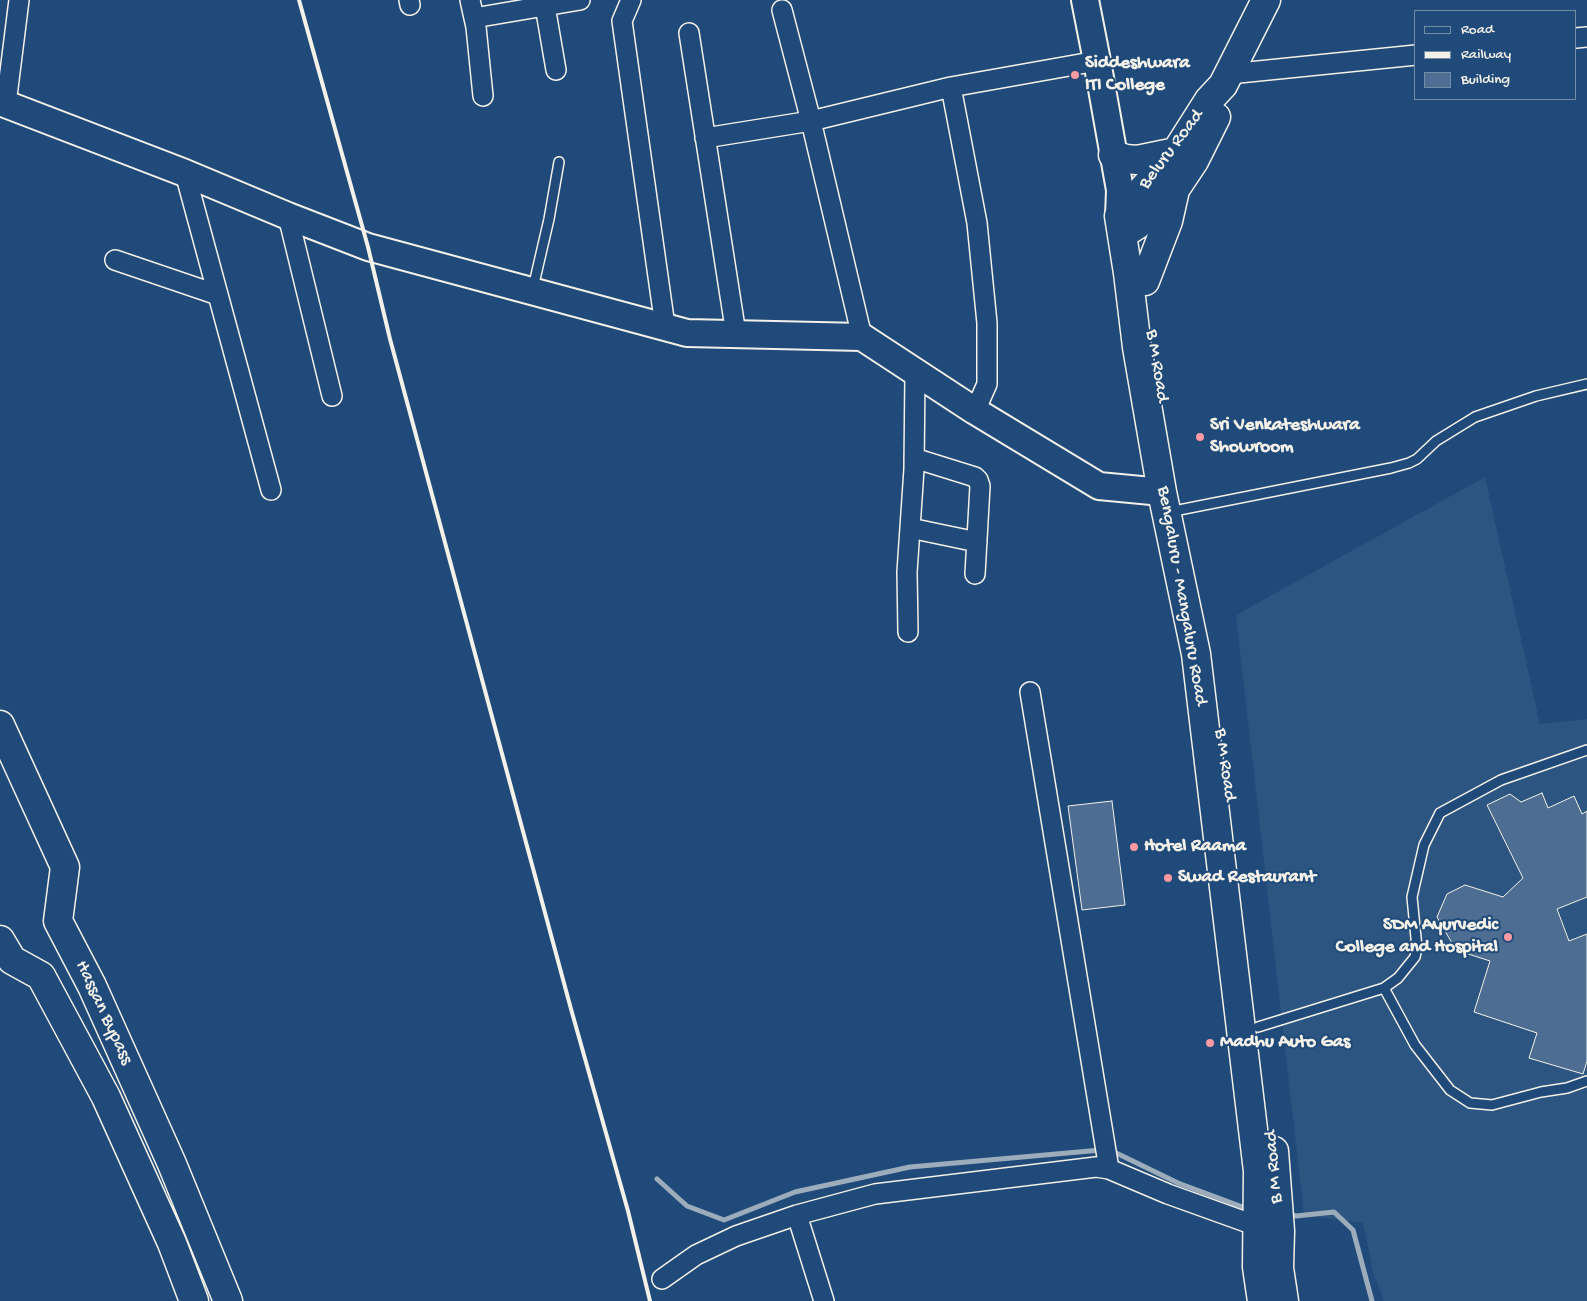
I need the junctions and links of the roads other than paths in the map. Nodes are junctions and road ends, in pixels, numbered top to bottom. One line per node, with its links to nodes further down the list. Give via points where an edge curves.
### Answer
1 (19, 0): 16 (street)
2 (580, 0): 6 (street)
3 (631, 0): 30 (street, via 622,21)
4 (1085, 0): 11 (main road, Bengaluru - Mangaluru Road)
5 (1266, 0): 13 (highway, Beluru Road)
6 (546, 6): 7 (street); 12 (street)
7 (472, 9): 15 (street)
8 (782, 10): 17 (street)
9 (689, 33): 18 (street)
10 (1414, 55): 13 (street)
11 (1098, 61): 14 (street); 20 (main road, Bengaluru - Mangaluru Road)
12 (556, 70)
13 (1226, 80): 19 (highway, Beluru Road, via 1209,100); 23 (highway, Beluru Road, via 1223,102 1194,161)
14 (951, 87): 17 (street); 36 (street, via 977,223 987,323 987,384)
15 (483, 96)
16 (3, 103): 22 (main road)
17 (811, 121): 18 (street); 32 (street)
18 (705, 138): 31 (street)
19 (1176, 152): 20 (highway, via 1137,160); 24 (highway, Beluru Road)
20 (1113, 155): 24 (main road, Bengaluru - Mangaluru Road)
21 (559, 162): 28 (lane)
22 (185, 173): 25 (main road); 29 (street)
23 (1176, 188): 24 (highway, Beluru Road); 27 (highway, via 1168,221)
24 (1126, 214): 27 (highway, B M Road); 39 (highway, Bengaluru - Mangaluru Road, via 1137,347)
25 (288, 216): 28 (main road, via 368,246); 35 (street)
26 (115, 260): 29 (street)
27 (1144, 281): 39 (highway, B M Road)
28 (532, 291): 30 (main road)
29 (218, 296): 38 (street)
30 (665, 326): 31 (main road, via 687,333)
31 (736, 334): 32 (main road)
32 (862, 337): 33 (main road)
33 (916, 373): 36 (main road); 37 (street)
34 (1587, 384): 39 (lane, via 1536,396 1476,417 1436,441 1409,463)
35 (332, 396)
36 (975, 411): 39 (main road, via 1099,486)
37 (914, 458): 40 (street); 41 (street, via 978,480)
38 (272, 490)
39 (1170, 501): 49 (highway, B M Road, via 1211,671); 52 (highway, Bengaluru - Mangaluru Road, via 1196,654 1258,1171)
40 (910, 528): 41 (street); 43 (street)
41 (977, 542): 42 (street)
42 (976, 574)
43 (908, 632)
44 (1030, 692): 51 (street)
45 (0, 725): 58 (highway, Hassan Bypass, via 64,867 58,921 92,986 172,1164)
46 (1587, 750): 48 (lane, via 1501,780 1440,813 1424,844 1412,897 1415,957 1398,978)
47 (0, 940): 57 (highway, Hassan Bypass, via 12,960 42,976 106,1097 172,1243)
48 (1384, 988): 49 (lane); 50 (lane, via 1415,1045 1450,1090 1470,1103 1492,1105)
49 (1258, 1027): 52 (highway, B M Road, via 1274,1147)
50 (1587, 1081)
51 (1109, 1169): 53 (street, via 1096,1167 875,1194); 54 (street, via 1168,1194)
52 (1268, 1190): 54 (highway, Bengaluru - Mangaluru Road)
53 (797, 1215): 55 (street, via 736,1236 696,1255); 56 (street)
54 (1265, 1222): 59 (highway, Bengaluru - Mangaluru Road, via 1257,1267); 60 (highway, B M Road, via 1280,1268)
55 (662, 1279)
56 (821, 1300)
57 (194, 1301)
58 (228, 1301)
59 (1262, 1301)
60 (1284, 1301)

